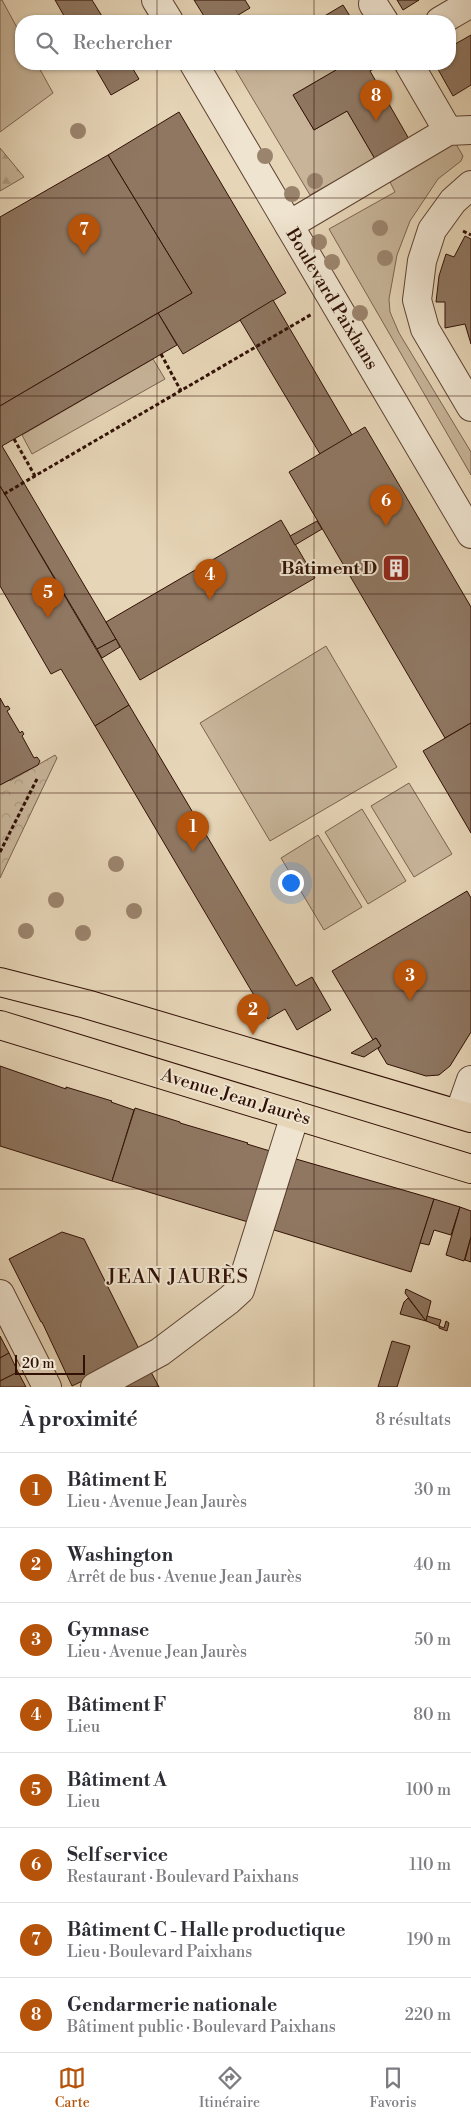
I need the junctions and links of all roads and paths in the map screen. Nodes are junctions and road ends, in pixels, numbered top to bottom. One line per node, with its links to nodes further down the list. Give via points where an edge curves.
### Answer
1 (156, 0): 3 (street)
2 (471, 3): 4 (street)
3 (165, 15)
4 (450, 15)
5 (198, 70): 9 (street, Boulevard Paixhans)
6 (414, 70): 7 (street)
7 (465, 131): 9 (street)
8 (471, 186): 13 (street, via 453,201 432,230 422,261 417,300 425,329)
9 (289, 225): 17 (street, Boulevard Paixhans)
10 (289, 328): 12 (path)
11 (161, 354): 12 (path)
12 (181, 391): 15 (path)
13 (471, 407)
14 (14, 440): 15 (path)
15 (35, 476): 16 (path)
16 (4, 494)
17 (471, 534)
18 (36, 779): 19 (path)
19 (0, 852)
20 (0, 982): 24 (main road)
21 (0, 1025): 23 (main road, Avenue Jean Jaurès)
22 (471, 1080): 24 (street)
23 (295, 1115): 25 (main road, Avenue Jean Jaurès); 28 (street, via 240,1290 160,1352)
24 (465, 1116)
25 (465, 1164)
26 (0, 1294): 27 (street)
27 (47, 1387)
28 (95, 1387)

